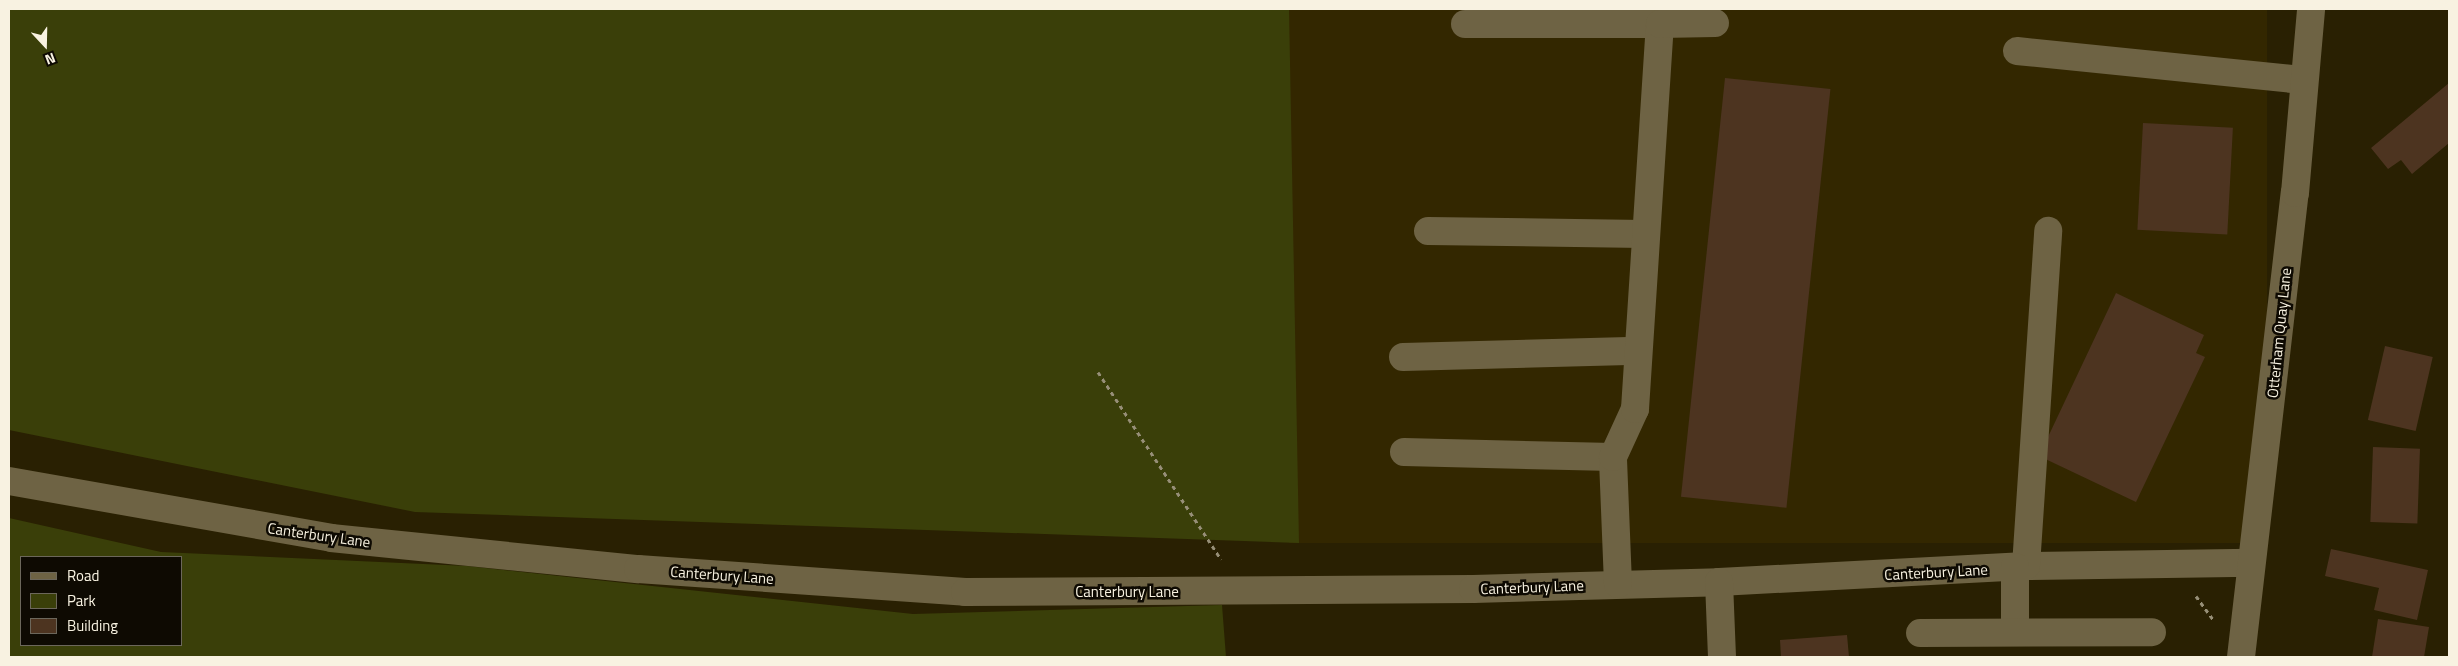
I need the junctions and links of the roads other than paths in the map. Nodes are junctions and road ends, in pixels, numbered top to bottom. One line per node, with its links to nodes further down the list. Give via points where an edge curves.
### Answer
1 (2311, 9): 6 (street, Otterham Quay Lane)
2 (1715, 23): 4 (street)
3 (1465, 24): 4 (street)
4 (1660, 24): 9 (street)
5 (2017, 50): 6 (street)
6 (2304, 80): 15 (street, Otterham Quay Lane, via 2295,193)
7 (1428, 231): 9 (street)
8 (2048, 231): 16 (street)
9 (1644, 234): 10 (street)
10 (1638, 351): 11 (street); 13 (street, via 1634,409)
11 (1403, 357)
12 (1404, 452): 13 (street)
13 (1613, 457): 18 (street)
14 (9, 481): 18 (street, Canterbury Lane, via 331,538 638,569 965,592 1473,589)
15 (2251, 562): 16 (street, Canterbury Lane); 23 (street, Otterham Quay Lane)
16 (2021, 567): 17 (street, Canterbury Lane); 19 (street)
17 (1719, 582): 18 (street, Canterbury Lane); 22 (street)
18 (1618, 584)
19 (2015, 632): 20 (street); 21 (street)
20 (2152, 632)
21 (1920, 633)
22 (1722, 657)
23 (2241, 657)

